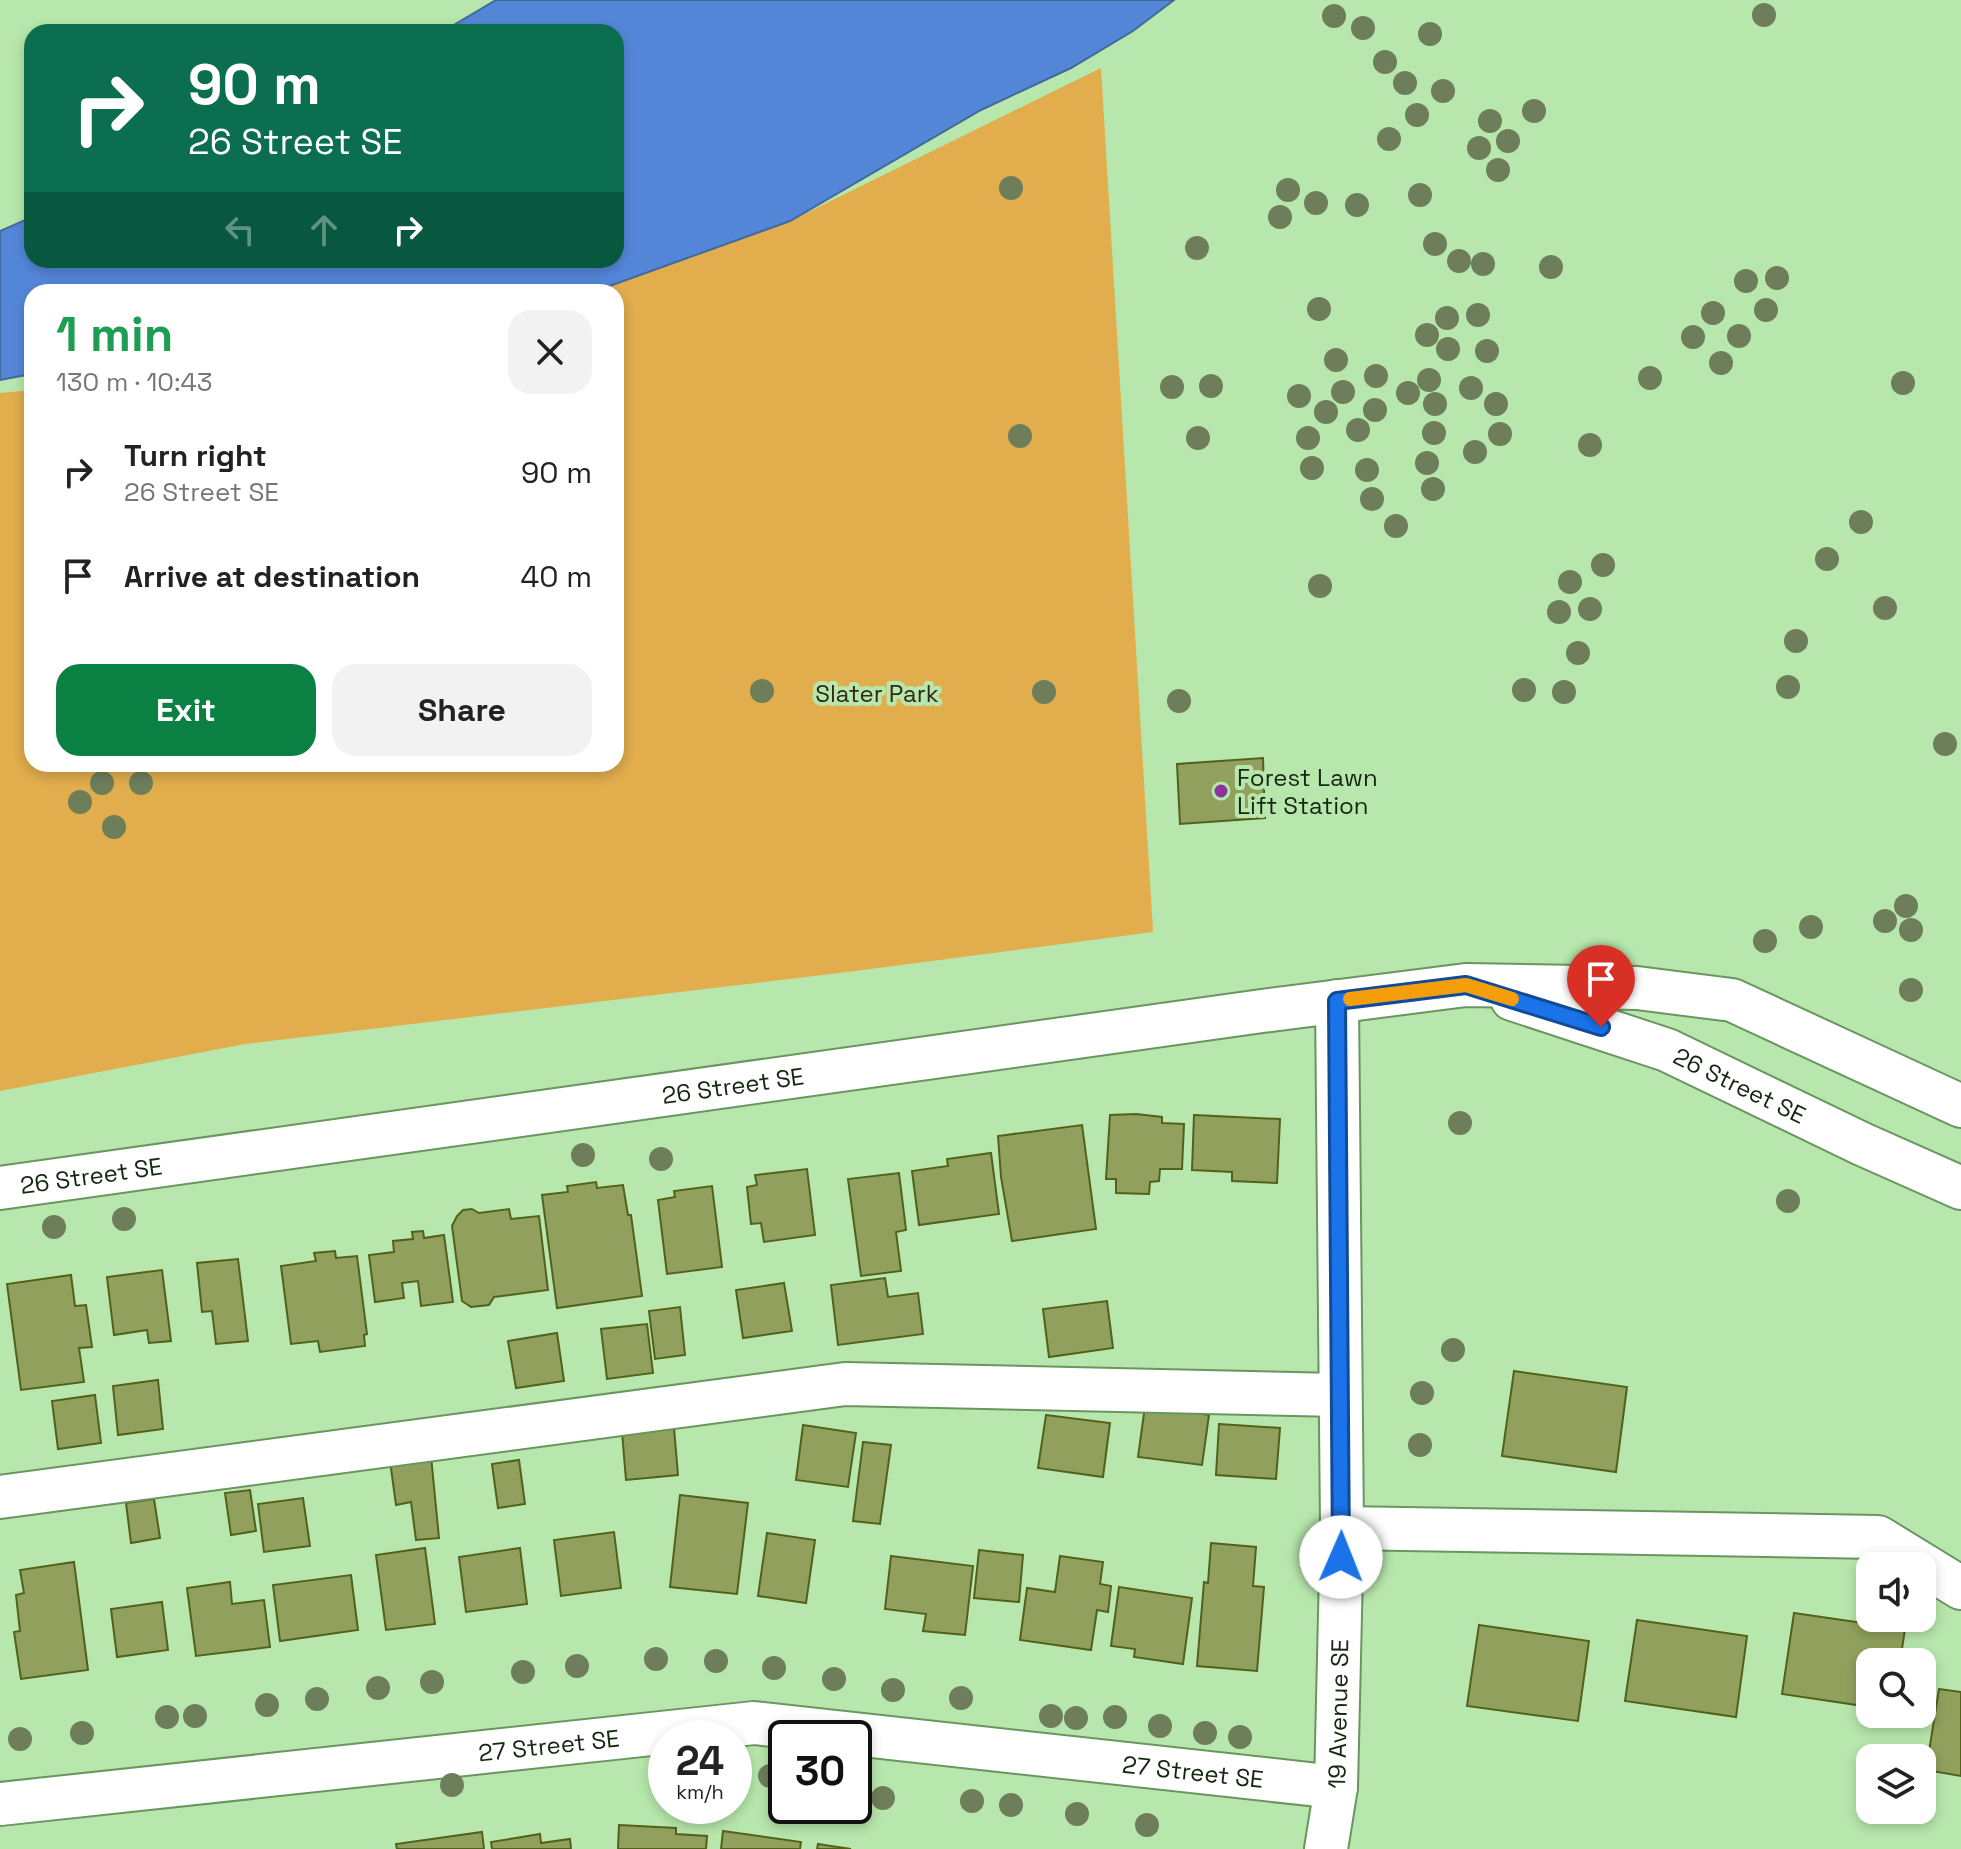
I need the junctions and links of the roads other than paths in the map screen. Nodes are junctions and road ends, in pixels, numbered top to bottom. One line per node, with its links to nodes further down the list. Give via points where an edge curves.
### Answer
1 (1466, 985): 2 (street, 26 Street SE); 3 (street, 26 Street SE, via 1637,988 1732,1000); 5 (street, 26 Street SE, via 1667,1050)
2 (1337, 1001): 4 (street, 26 Street SE); 6 (street, 19 Avenue SE)
3 (1961, 1106)
4 (0, 1188)
5 (1961, 1188)
6 (1339, 1395): 7 (street, via 845,1384); 8 (street, 19 Avenue SE)
7 (0, 1497)
8 (1342, 1528): 9 (street, via 1878,1537); 10 (street, 19 Avenue SE)
9 (1961, 1588)
10 (1336, 1787): 11 (street, 27 Street SE, via 754,1723); 12 (street, 19 Avenue SE)
11 (0, 1804)
12 (1326, 1849)

